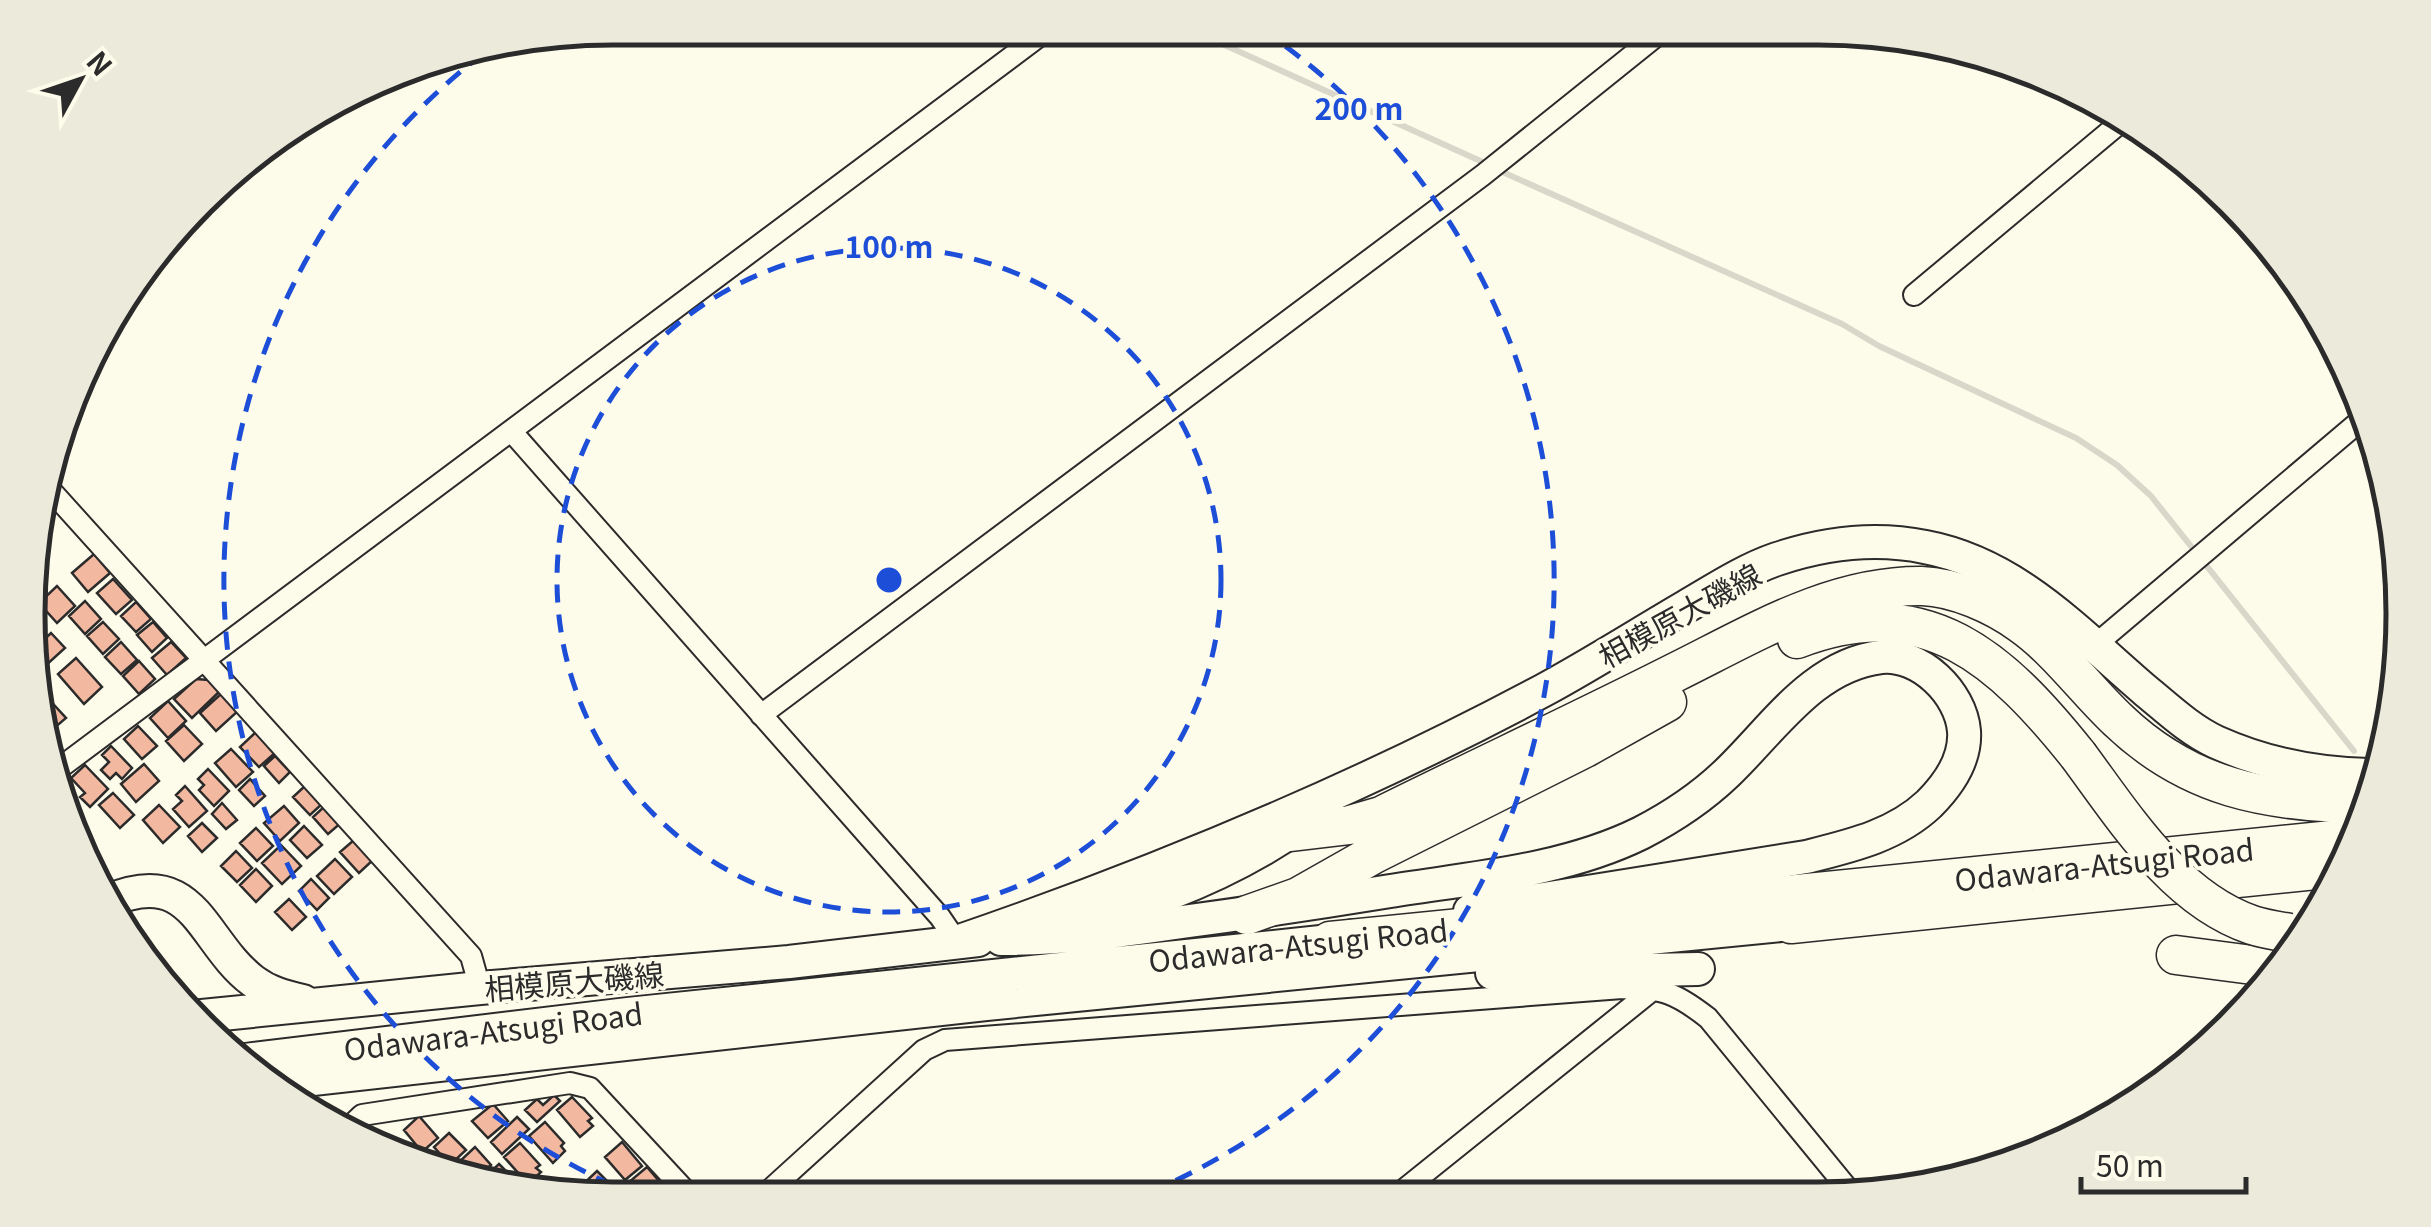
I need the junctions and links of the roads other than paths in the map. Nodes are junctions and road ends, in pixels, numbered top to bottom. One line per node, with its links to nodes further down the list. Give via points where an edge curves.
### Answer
1 (1027, 45): 6 (street)
2 (1644, 45): 10 (street, via 1483,175)
3 (2113, 128): 4 (street)
4 (1914, 296)
5 (2354, 426): 8 (street)
6 (512, 432): 9 (street); 10 (street)
7 (57, 498): 9 (street)
8 (2094, 646): 12 (main road, 相模原大磯線, via 2214,741 2303,770); 13 (main road, 相模原大磯線, via 2041,599 1964,556 1864,541 1814,549 1731,580 1544,690)
9 (205, 662): 11 (street); 29 (street, via 471,956)
10 (761, 715): 24 (street)
11 (65, 764)
12 (2363, 775)
13 (1364, 779): 15 (main road, 相模原大磯線); 19 (main road, 相模原大磯線)
14 (2353, 804): 15 (highway, via 2248,793 2184,770 2117,720 2021,624 1976,599 1927,586 1886,588 1805,610 1381,816)
15 (1291, 832): 19 (main road, via 1261,835 1148,882); 22 (main road, 相模原大磯線, via 1216,875 1094,918)
16 (2339, 840): 27 (highway, Odawara-Atsugi Road)
17 (2325, 869): 21 (highway, Odawara-Atsugi Road)
18 (120, 896): 32 (main road, via 162,890 197,912 250,979 274,994)
19 (1085, 898): 24 (main road, 相模原大磯線)
20 (1247, 915): 22 (main road, via 1102,935); 23 (highway, bridge, via 1298,897 1770,650 1858,622 1946,635 1995,665 2045,713 2189,888); 27 (main road, via 1604,850 1681,811 1796,702 1856,662 1886,656 1913,662 1955,702 1964,731 1949,780 1904,824 1856,845 1447,915)
21 (1791, 924): 27 (main road, Odawara-Atsugi Road)
22 (1001, 938): 24 (main road, 相模原大磯線)
23 (2282, 941)
24 (957, 942): 29 (main road, 相模原大磯線)
25 (2176, 955): 26 (highway, via 2244,967)
26 (2273, 955)
27 (1332, 956): 28 (main road, via 1462,974); 35 (main road, Odawara-Atsugi Road, via 628,1014); 36 (main road, Odawara-Atsugi Road)
28 (1698, 969)
29 (480, 988): 32 (main road, 相模原大磯線)
30 (1655, 988): 38 (street, via 1678,995 1708,1018); 40 (street, via 945,1040 924,1050); 41 (street)
31 (198, 1000): 33 (main road)
32 (320, 1005): 33 (main road, 相模原大磯線)
33 (245, 1013): 34 (main road, 相模原大磯線)
34 (212, 1015)
35 (259, 1058)
36 (292, 1082)
37 (357, 1120): 39 (street, via 570,1083 590,1088)
38 (1843, 1181)
39 (677, 1182)
40 (780, 1182)
41 (1413, 1182)

